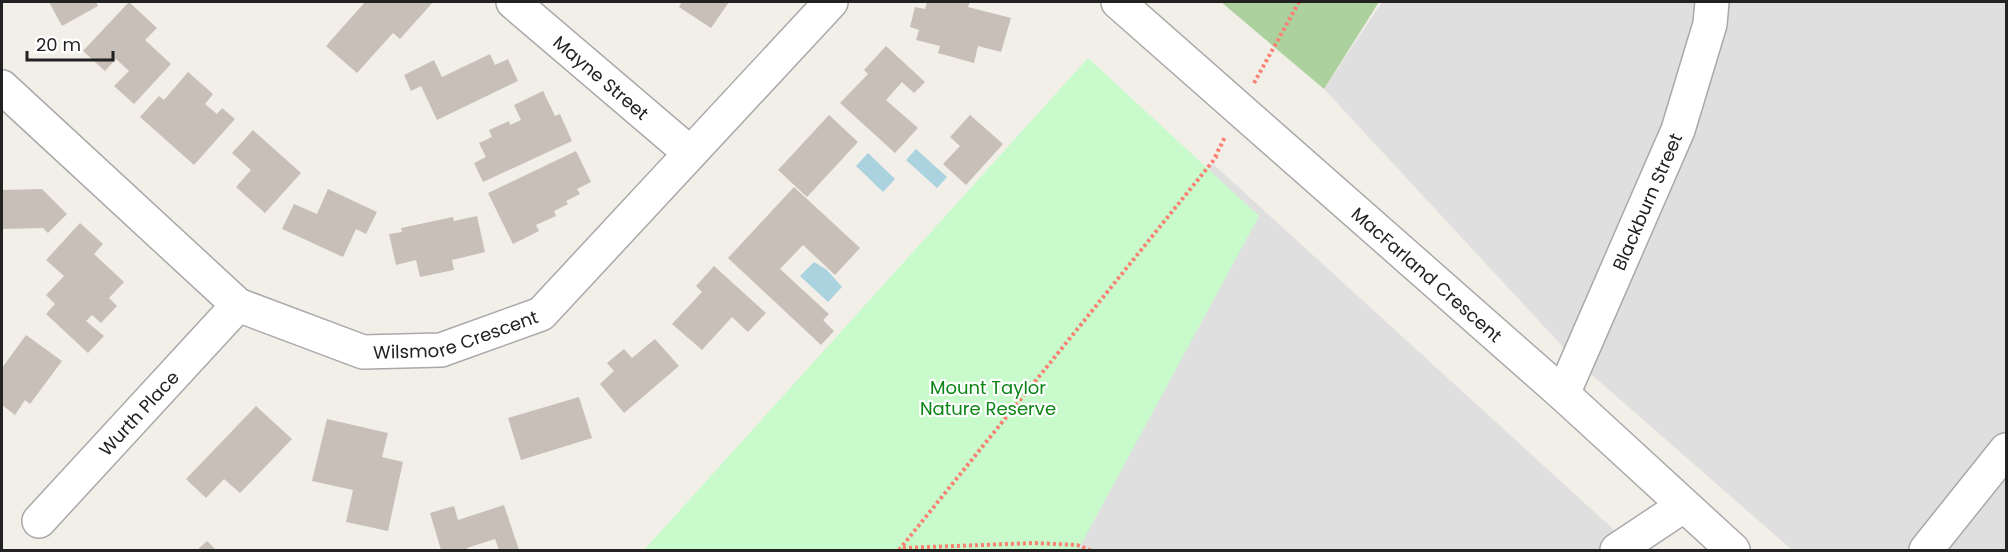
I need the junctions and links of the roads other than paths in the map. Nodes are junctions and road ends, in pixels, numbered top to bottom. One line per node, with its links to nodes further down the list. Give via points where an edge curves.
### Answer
1 (513, 2): 6 (street, Mayne Street)
2 (831, 2): 6 (street, Wilsmore Crescent)
3 (1118, 2): 8 (street, MacFarland Crescent)
4 (1712, 2): 8 (street, Blackburn Street, via 1710,24 1678,130)
5 (2, 87): 7 (street, Wilsmore Crescent)
6 (690, 153): 7 (street, Wilsmore Crescent, via 541,314 441,350 363,352)
7 (238, 305): 11 (street, Wurth Place)
8 (1563, 394): 10 (street, MacFarland Crescent)
9 (2007, 450): 14 (street)
10 (1683, 506): 12 (street); 13 (street, MacFarland Crescent)
11 (39, 521)
12 (1617, 550)
13 (1733, 550)
14 (1926, 550)

